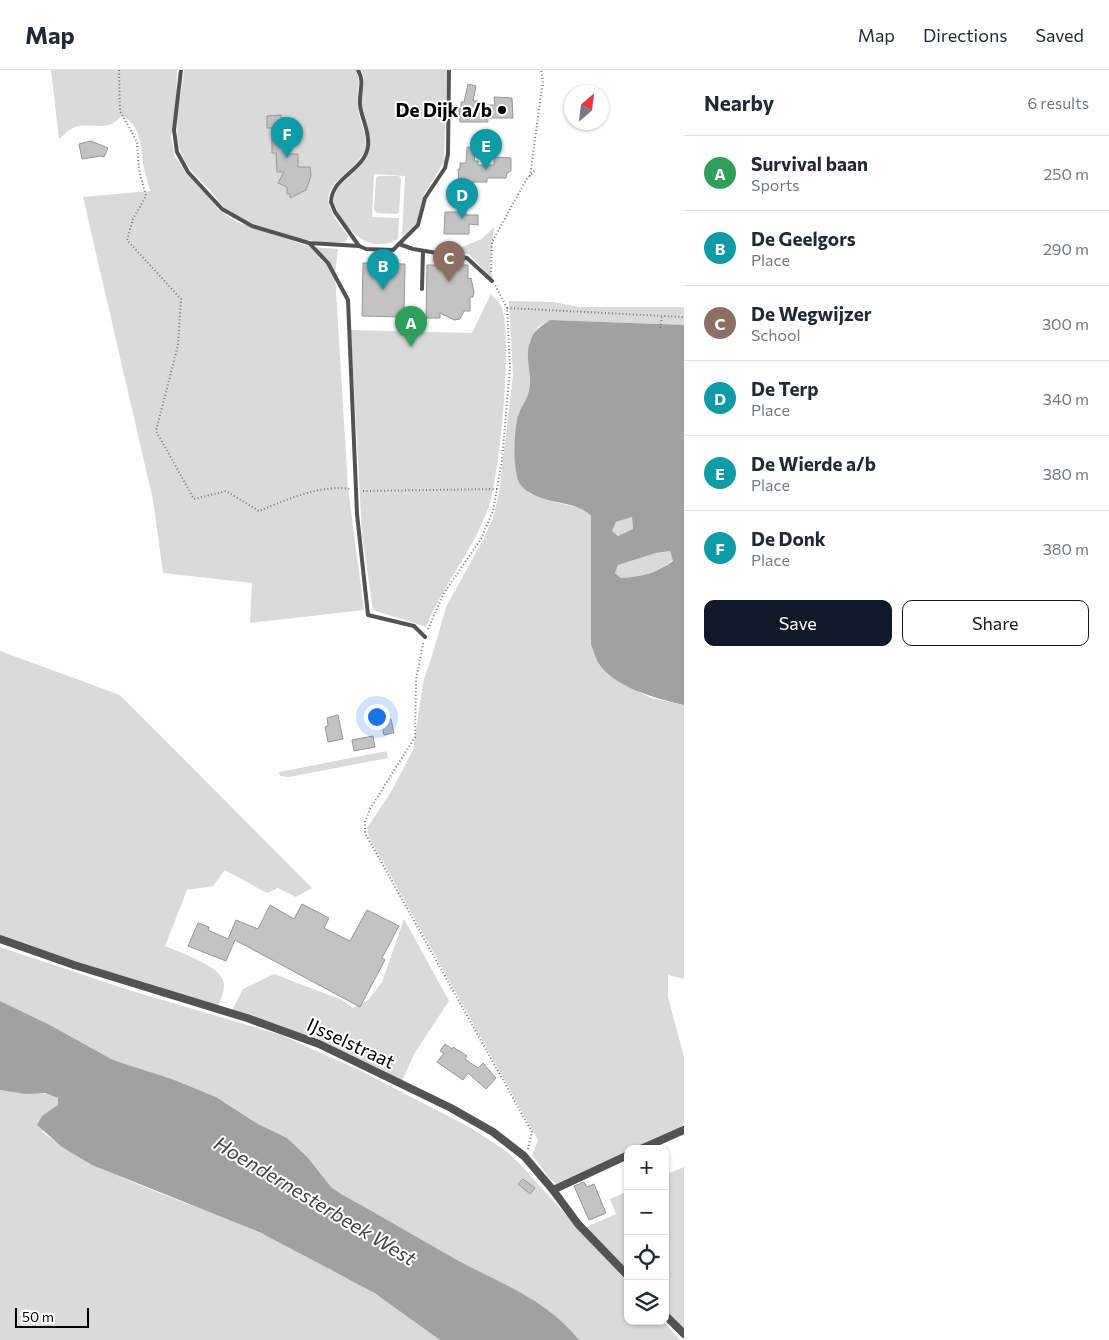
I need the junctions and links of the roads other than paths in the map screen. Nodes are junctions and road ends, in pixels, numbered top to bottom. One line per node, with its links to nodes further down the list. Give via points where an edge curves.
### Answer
1 (180, 70): 4 (lane, via 175,141 186,168 233,217)
2 (358, 70): 6 (lane, via 363,80 360,105 368,148 359,165 336,186 331,202)
3 (450, 70): 5 (lane, via 447,163 425,198 418,225)
4 (309, 243): 6 (lane); 10 (lane, via 328,263 348,300 356,490 368,615 414,626)
5 (400, 244): 6 (lane, via 393,250); 7 (lane)
6 (359, 246)
7 (423, 251): 8 (lane, via 467,258); 9 (lane)
8 (492, 281)
9 (422, 289)
10 (425, 637)
11 (0, 939): 15 (street, IJsselstraat, via 319,1044 493,1132 524,1156)
12 (684, 1130): 13 (street)
13 (651, 1145)
14 (624, 1157): 15 (street)
15 (553, 1190): 16 (street, IJsselstraat, via 578,1224)
16 (624, 1272)
17 (669, 1319): 18 (street)
18 (684, 1334)

